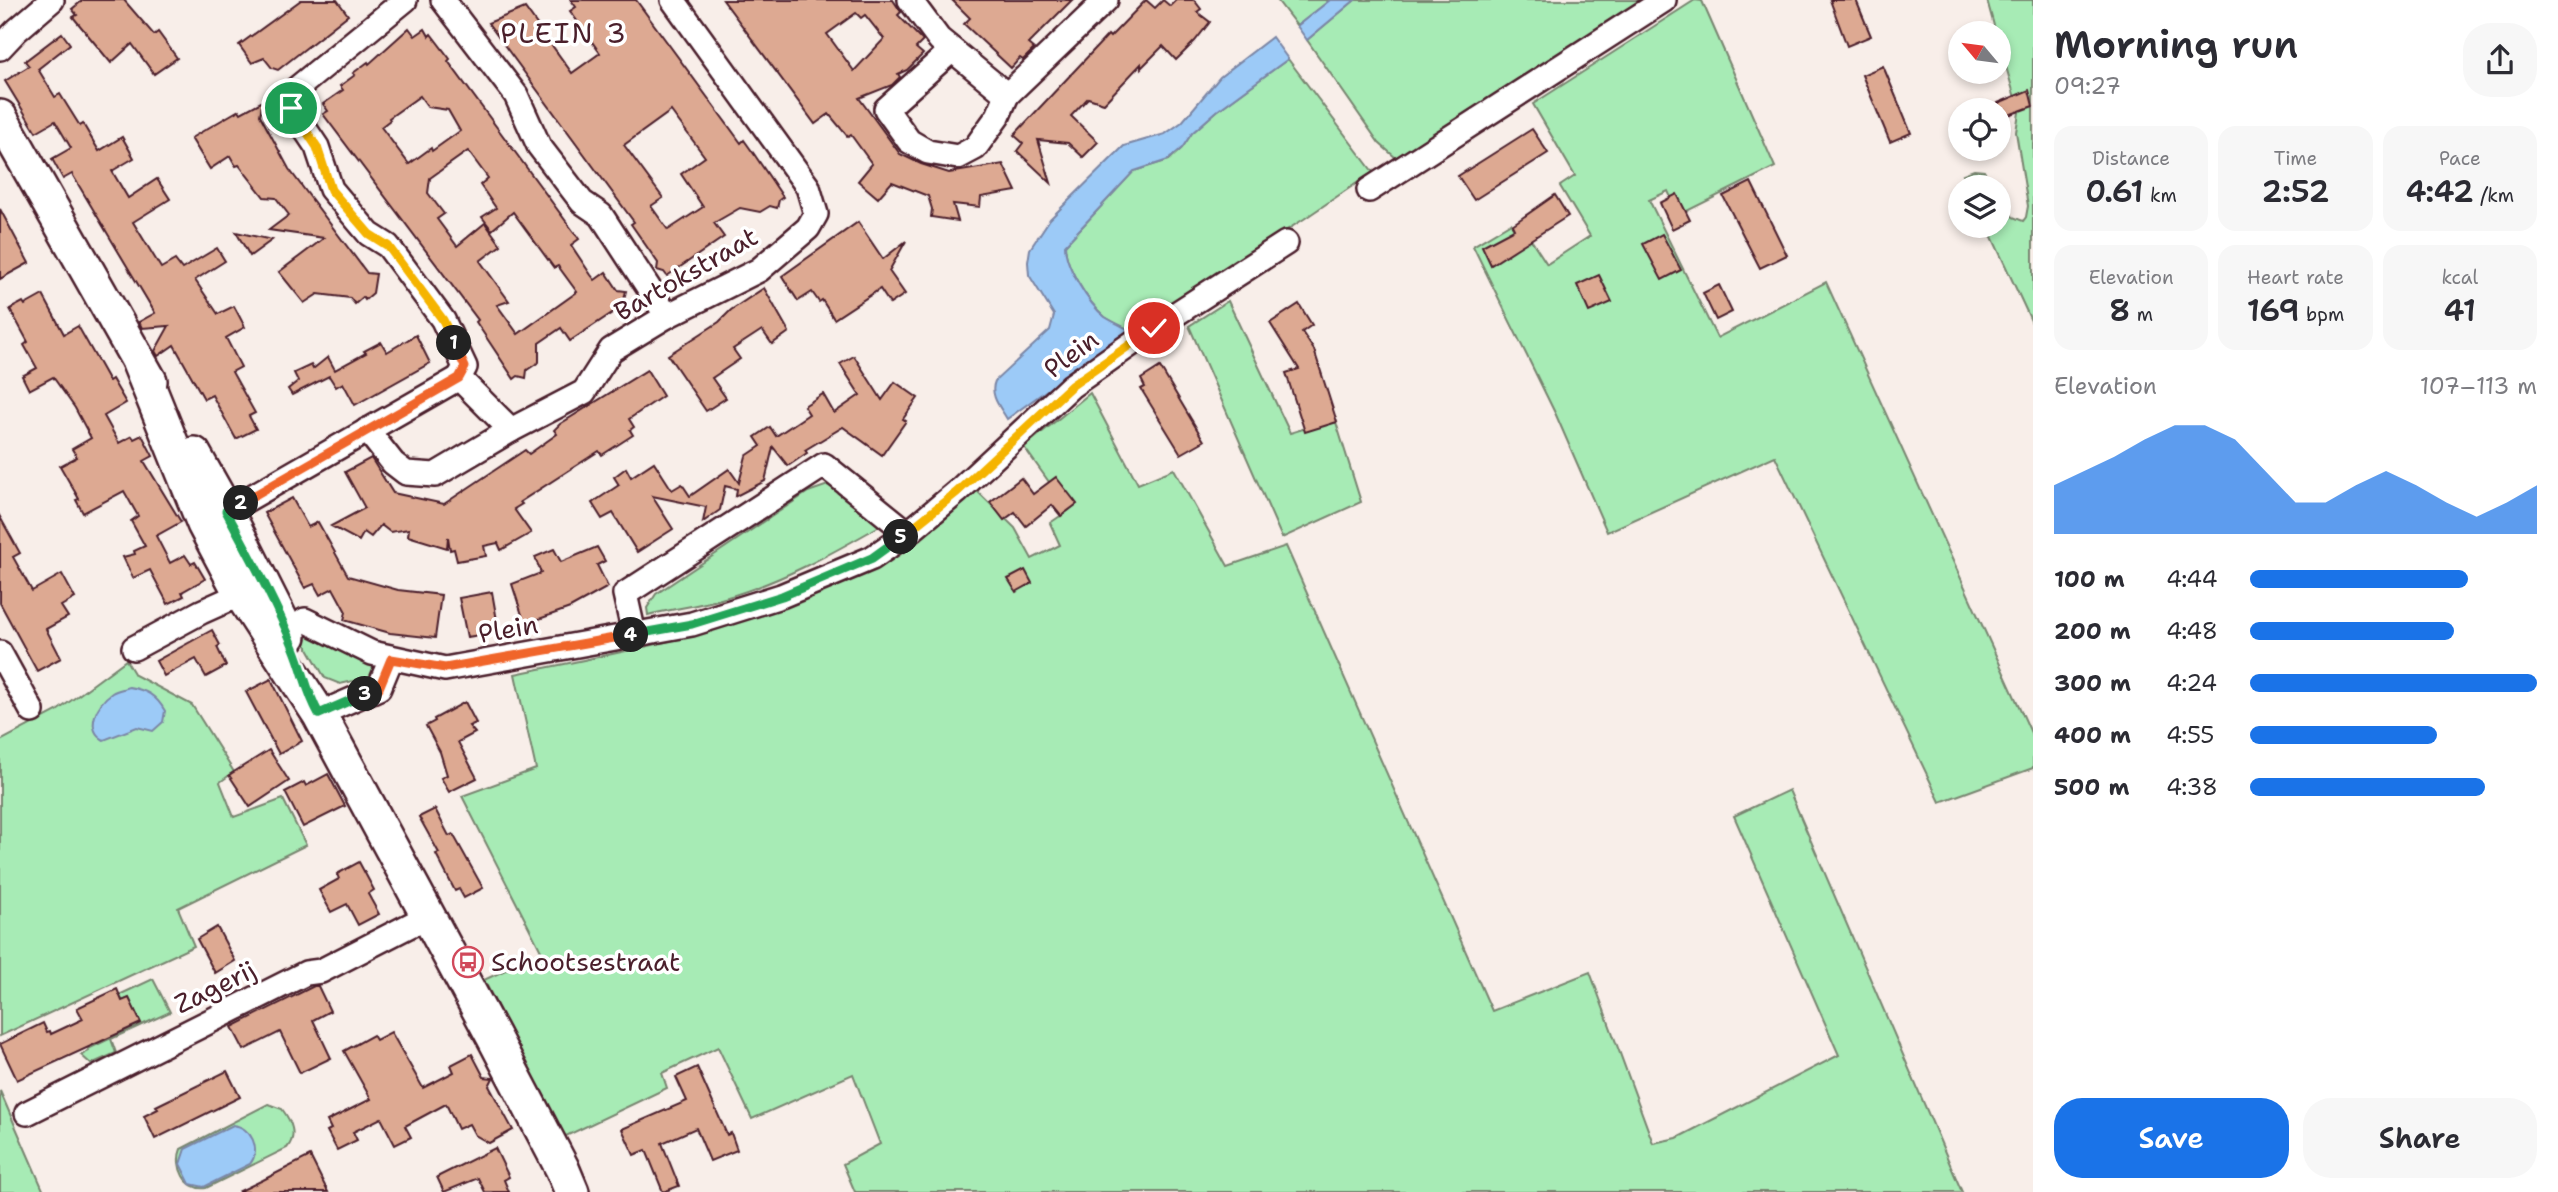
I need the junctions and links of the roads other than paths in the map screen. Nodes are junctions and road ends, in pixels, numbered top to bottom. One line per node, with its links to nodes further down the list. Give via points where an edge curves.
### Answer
1 (52, 0): 8 (street)
2 (405, 0): 15 (street, via 290,94 291,108 317,147 331,190 369,234 388,246 443,320 465,367)
3 (443, 0): 14 (street, via 516,94 539,146 582,202 601,215)
4 (673, 0): 14 (street, Bartokstraat, via 808,187 816,214 808,229 759,270)
5 (910, 0): 9 (street)
6 (1106, 0): 10 (street)
7 (1664, 0): 12 (street)
8 (0, 48)
9 (952, 50): 10 (street); 10 (street, via 886,110 909,141 928,152 958,157 975,148)
10 (1007, 95)
11 (0, 117): 18 (main road, via 139,363)
12 (1369, 190)
13 (1286, 243): 19 (street, Plein, via 1071,386)
14 (667, 316): 17 (street, Bartokstraat, via 611,349 584,392)
15 (459, 378): 16 (street); 17 (street)
16 (367, 430): 17 (street, Bartokstraat, via 406,473 435,475); 18 (street)
17 (512, 430)
18 (215, 518): 20 (main road); 21 (main road)
19 (908, 533): 22 (street, Plein, via 872,558 782,596 692,624); 22 (street, via 824,465 625,594)
20 (241, 594): 21 (street, Plein); 23 (street); 26 (main road)
21 (290, 614): 25 (street, Plein); 26 (main road, via 296,651)
22 (634, 634): 25 (street, Plein, via 445,668)
23 (134, 648)
24 (0, 653): 27 (street)
25 (391, 659): 26 (street, via 379,688)
26 (314, 704): 28 (main road)
27 (32, 711)
28 (428, 916): 29 (street, Zagerij); 30 (main road)
29 (27, 1113)
30 (572, 1192)

